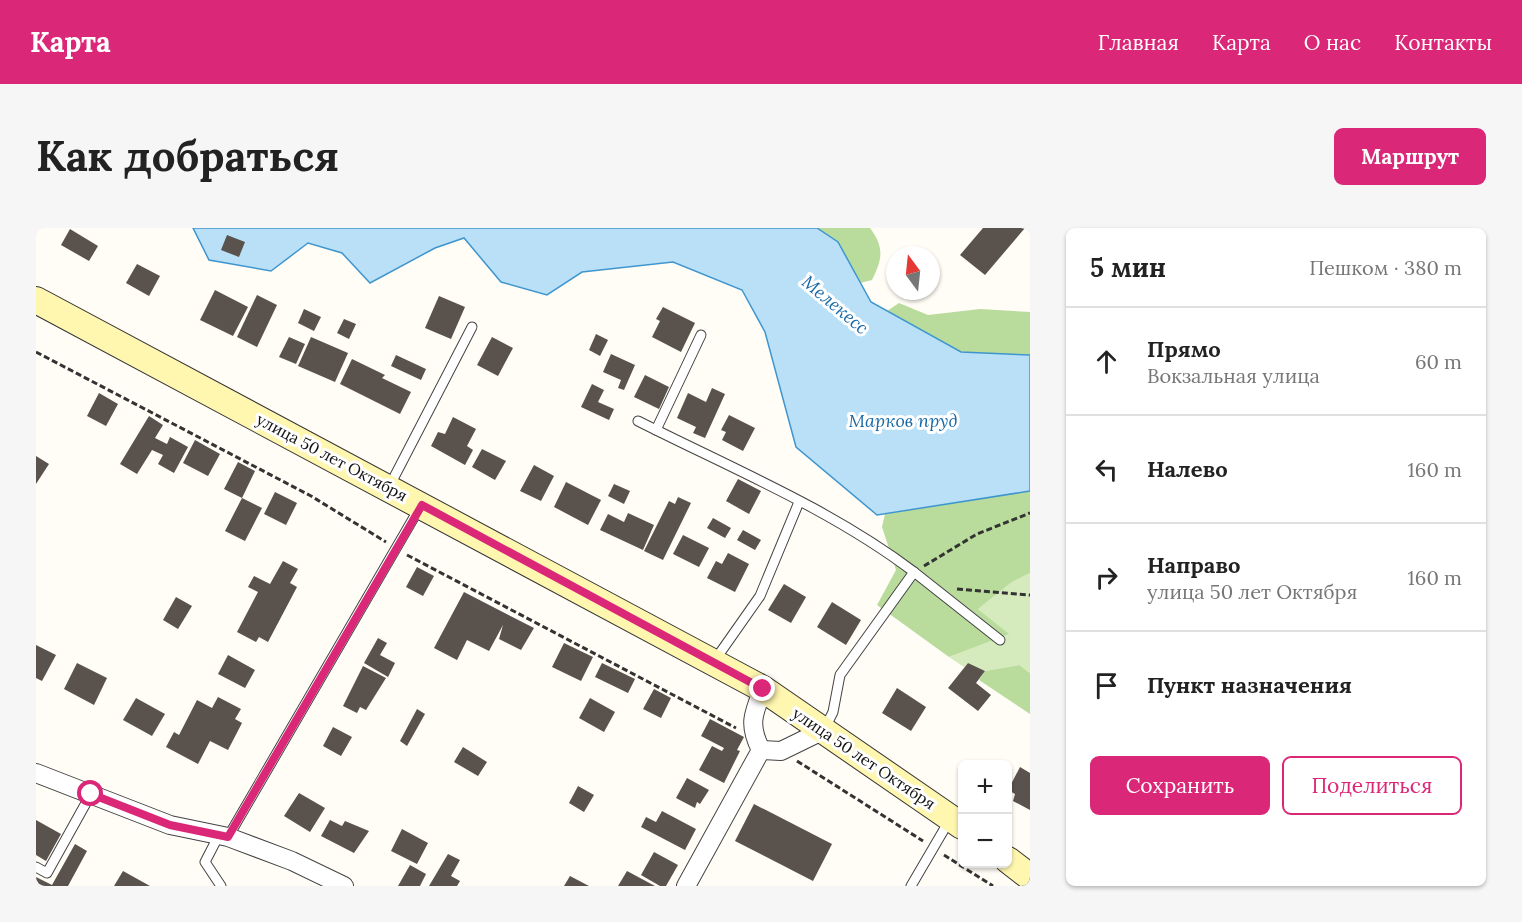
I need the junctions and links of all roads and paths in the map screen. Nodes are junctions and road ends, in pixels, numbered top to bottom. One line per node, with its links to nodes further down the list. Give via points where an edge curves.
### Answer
1 (36, 300): 7 (main road, улица 50 лет Октября)
2 (472, 327): 7 (lane)
3 (701, 335): 6 (lane)
4 (36, 352): 11 (path, via 311,496)
5 (638, 421): 6 (lane)
6 (656, 430): 8 (lane)
7 (389, 487): 9 (main road, улица 50 лет Октября)
8 (799, 502): 12 (lane, via 858,534); 16 (lane, via 760,596)
9 (422, 505): 11 (lane); 16 (main road, улица 50 лет Октября)
10 (1030, 513): 12 (path, via 977,534)
11 (396, 549): 19 (path); 24 (lane)
12 (914, 572): 13 (lane); 18 (lane, via 840,675 833,712)
13 (935, 588): 14 (path); 15 (lane)
14 (1030, 595)
15 (1000, 640)
16 (713, 662): 17 (main road, улица 50 лет Октября)
17 (763, 689): 18 (main road, улица 50 лет Октября); 19 (street, via 752,717)
18 (824, 730): 20 (street); 23 (main road, улица 50 лет Октября)
19 (757, 744): 20 (street); 31 (street)
20 (781, 751): 25 (path)
21 (36, 773): 22 (street)
22 (91, 794): 24 (street, via 170,825); 27 (lane, via 47,873)
23 (957, 821): 25 (lane)
24 (224, 836): 29 (lane, via 205,862); 30 (street, via 292,861)
25 (933, 848): 32 (lane); 33 (path)
26 (1012, 863): 28 (main road)
27 (36, 867)
28 (1030, 877)
29 (221, 886)
30 (344, 886)
31 (686, 886)
32 (911, 886)
33 (993, 886)

